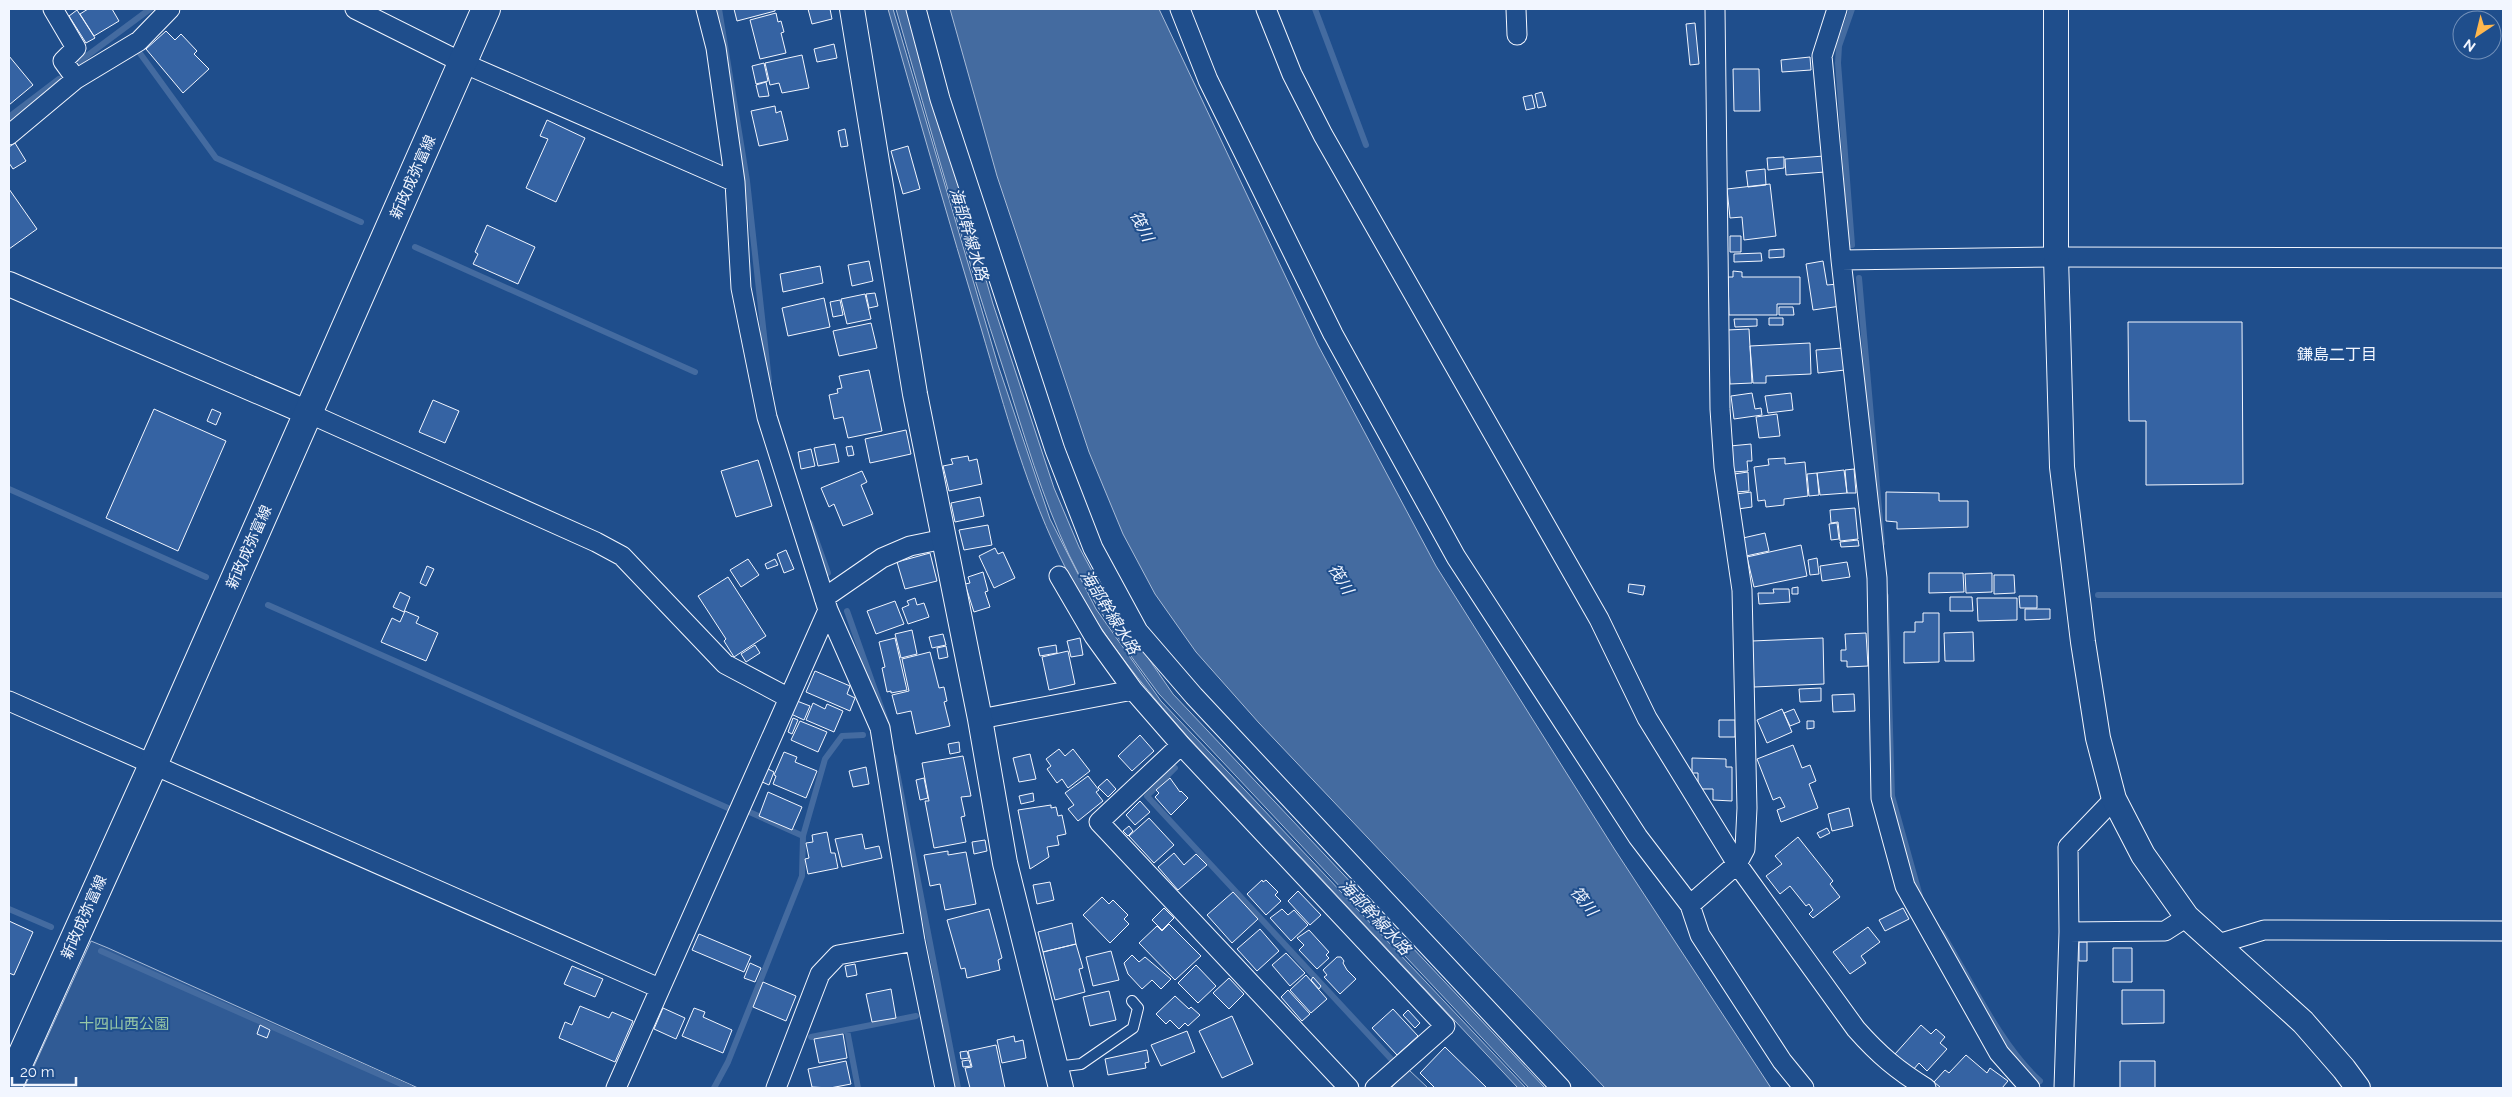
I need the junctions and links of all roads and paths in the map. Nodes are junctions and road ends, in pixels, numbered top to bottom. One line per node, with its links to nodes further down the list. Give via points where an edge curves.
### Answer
1 (53, 9): 16 (street, via 76,48 63,60)
2 (170, 9): 16 (street, via 139,41)
3 (355, 9): 15 (street)
4 (486, 9): 15 (main road, 新政成弥富線)
5 (706, 9): 18 (street, via 716,48)
6 (852, 9): 24 (street, via 915,394)
7 (916, 9): 50 (street, via 940,99 1055,450 1093,548 1138,631 1194,696)
8 (1180, 9): 35 (street, via 1208,80 1333,334 1456,557 1638,837)
9 (1266, 9): 34 (street, via 1292,74 1323,135 1599,619 1647,718)
10 (1516, 9): 14 (street)
11 (1715, 9): 34 (street, via 1720,409 1724,467 1742,590 1747,808 1745,848)
12 (1837, 9): 21 (street, via 1822,56)
13 (2056, 9): 19 (street)
14 (1517, 35)
15 (463, 63): 18 (street); 23 (main road, 新政成弥富線)
16 (76, 79): 17 (street)
17 (9, 135)
18 (735, 182): 26 (street, via 741,288 767,417)
19 (2056, 257): 20 (street); 21 (street); 33 (street, via 2062,467 2082,642 2098,738)
20 (2503, 258)
21 (1841, 260): 53 (street, via 1877,578 1881,798 1905,886 1999,1053)
22 (9, 284): 23 (street)
23 (308, 413): 28 (street, via 622,556 725,664); 32 (main road, 新政成弥富線)
24 (944, 539): 26 (street, via 910,546 882,558); 30 (street)
25 (1059, 576): 27 (street, via 1094,636)
26 (826, 604): 28 (street); 39 (street, via 880,728)
27 (1133, 690): 30 (street); 31 (street)
28 (789, 698): 41 (street)
29 (9, 701): 32 (street)
30 (980, 719): 43 (street, via 1005,863)
31 (1181, 745): 48 (street, via 1099,822); 49 (street, via 1445,1026)
32 (152, 765): 41 (street); 44 (main road, 新政成弥富線)
33 (2114, 799): 36 (street, via 2143,855); 38 (street, via 2068,847)
34 (1737, 864): 35 (street); 52 (street, via 1856,1029 1878,1054)
35 (1690, 905): 51 (street, via 1700,935 1782,1062)
36 (2187, 917): 38 (street, via 2165,931); 40 (street)
37 (2503, 931): 40 (street, via 2264,930)
38 (2069, 932): 54 (street)
39 (915, 941): 46 (street, via 838,956 828,964 820,974); 47 (street)
40 (2218, 944): 55 (street, via 2303,1022)
41 (660, 988): 45 (street)
42 (1132, 1001): 43 (lane, via 1138,1008 1132,1028)
43 (1058, 1077)
44 (9, 1084)
45 (616, 1088)
46 (776, 1088)
47 (945, 1088)
48 (1349, 1088)
49 (1375, 1088)
50 (1561, 1088)
51 (1804, 1088)
52 (1926, 1088)
53 (2030, 1088)
54 (2064, 1088)
55 (2358, 1088)

